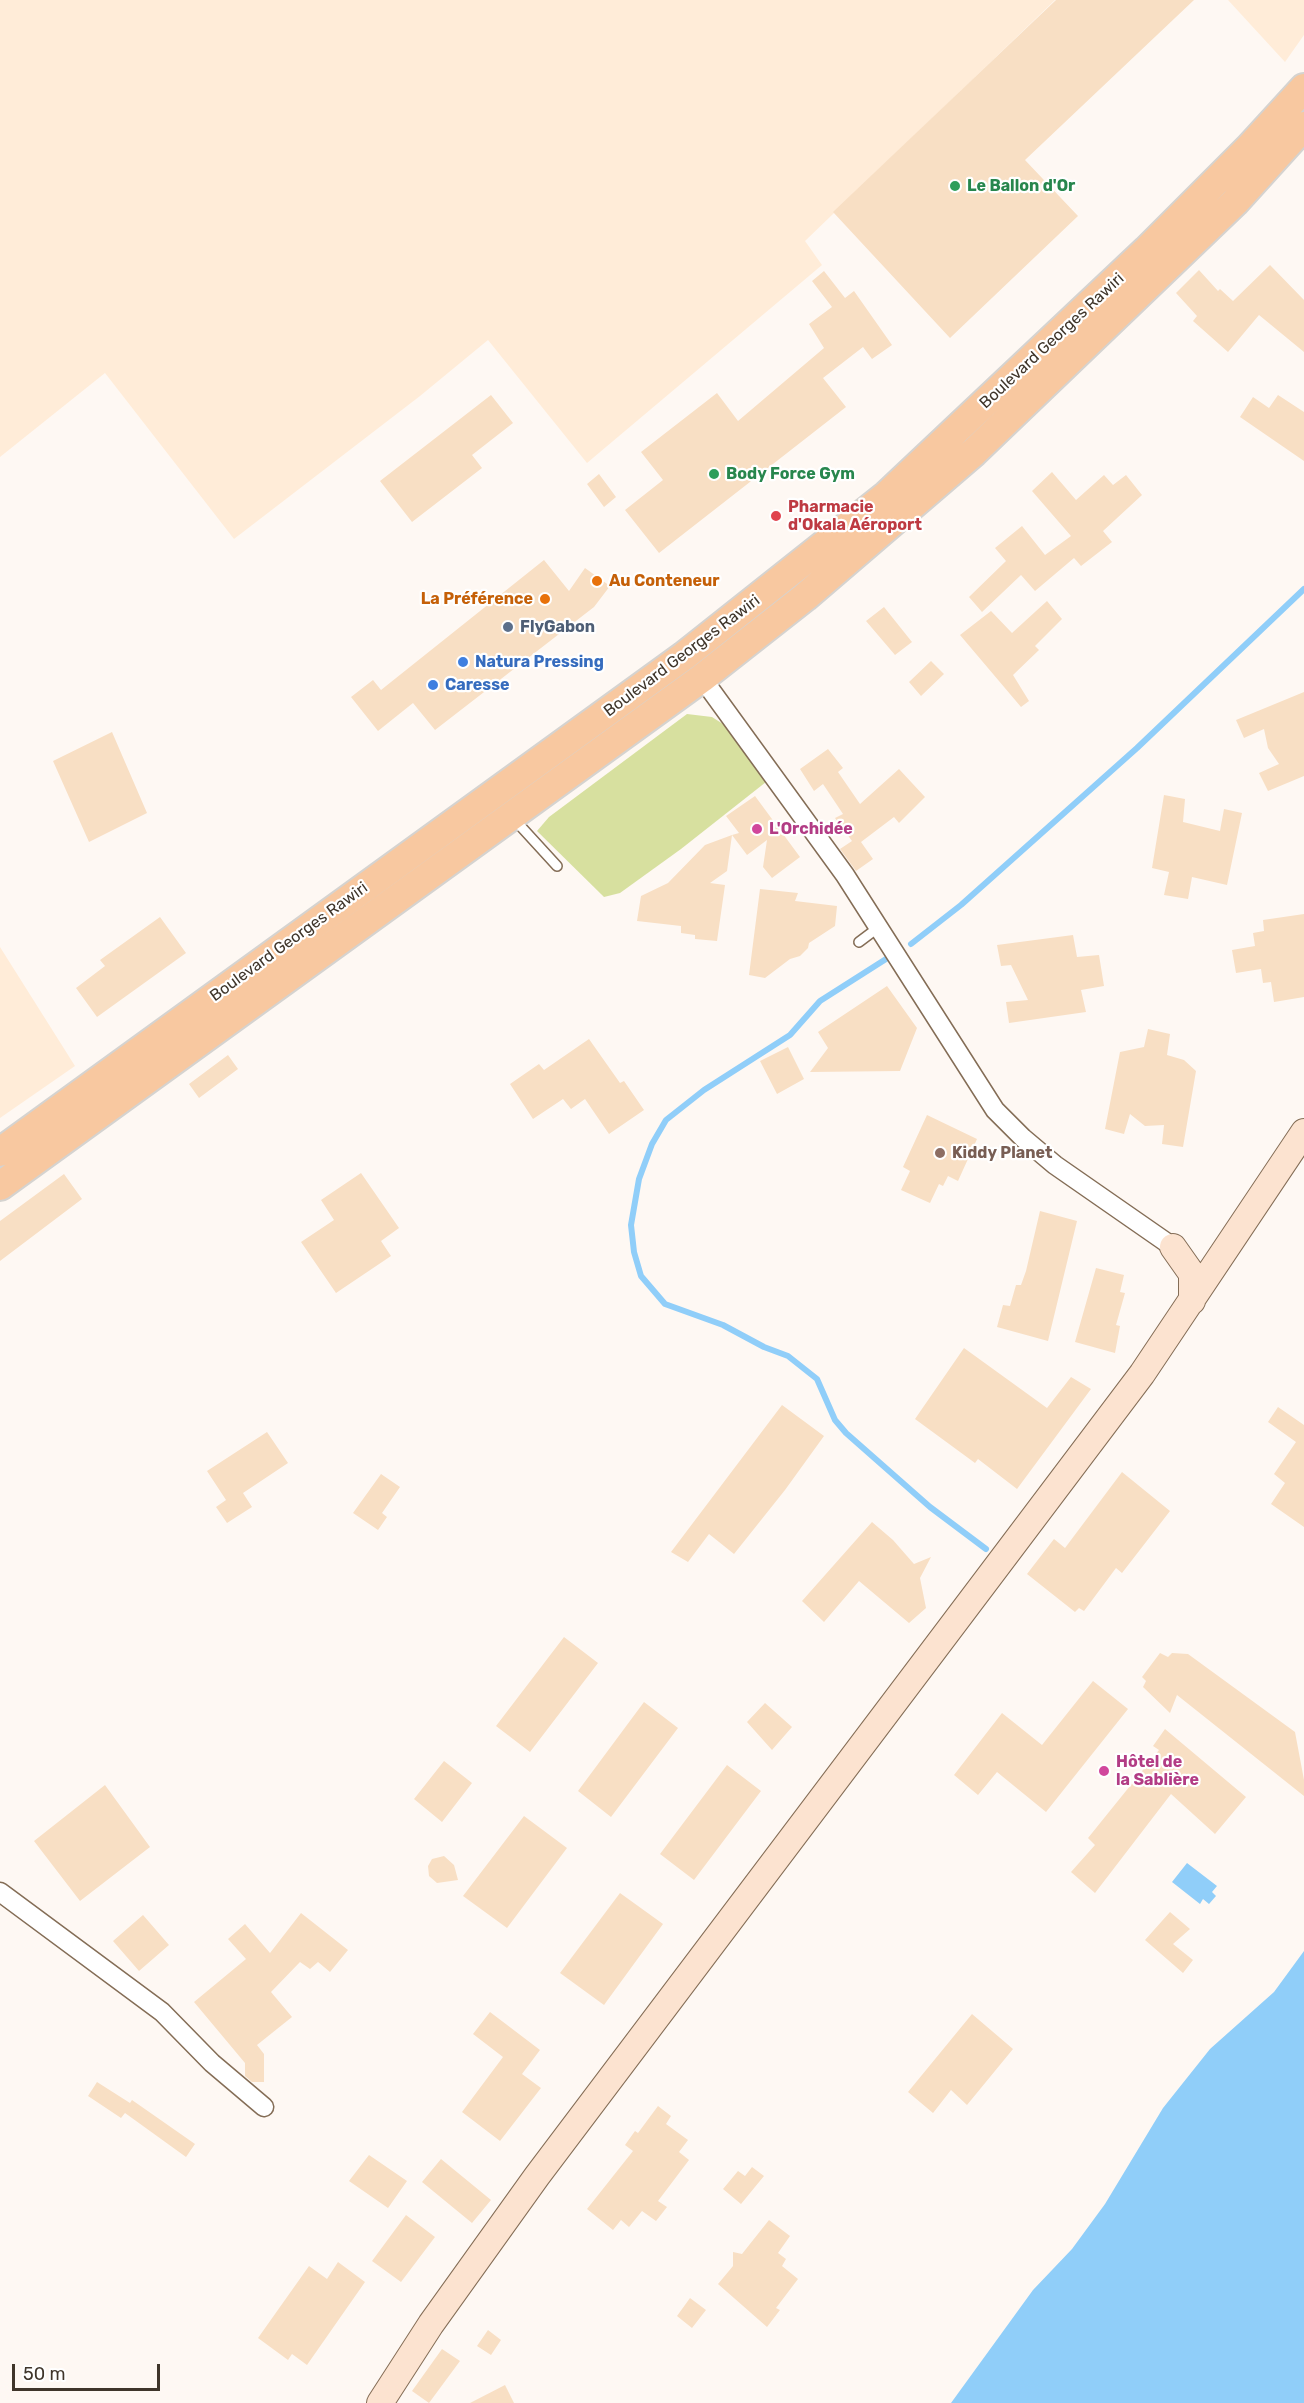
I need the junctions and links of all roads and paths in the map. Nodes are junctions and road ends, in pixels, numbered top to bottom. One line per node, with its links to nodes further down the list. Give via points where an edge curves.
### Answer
1 (1304, 88): 9 (main road, Boulevard Georges Rawiri, via 1148,250 878,502 684,656)
2 (1304, 126): 3 (main road, Boulevard Georges Rawiri, via 1235,202 974,452 814,590)
3 (702, 678): 4 (main road, Boulevard Georges Rawiri); 6 (street)
4 (511, 816): 5 (lane); 10 (main road, Boulevard Georges Rawiri)
5 (557, 866)
6 (879, 927): 7 (lane); 11 (street, via 995,1110 1055,1165)
7 (859, 942)
8 (1304, 1132): 12 (main road)
9 (0, 1152)
10 (0, 1186)
11 (1173, 1247): 12 (main road, via 1203,1256); 13 (main road, via 1192,1274)
12 (1227, 1248): 13 (main road)
13 (1192, 1302): 16 (main road, via 1142,1374 537,2176)
14 (0, 1892): 15 (street, via 162,2012 212,2063)
15 (264, 2107)
16 (380, 2403)

